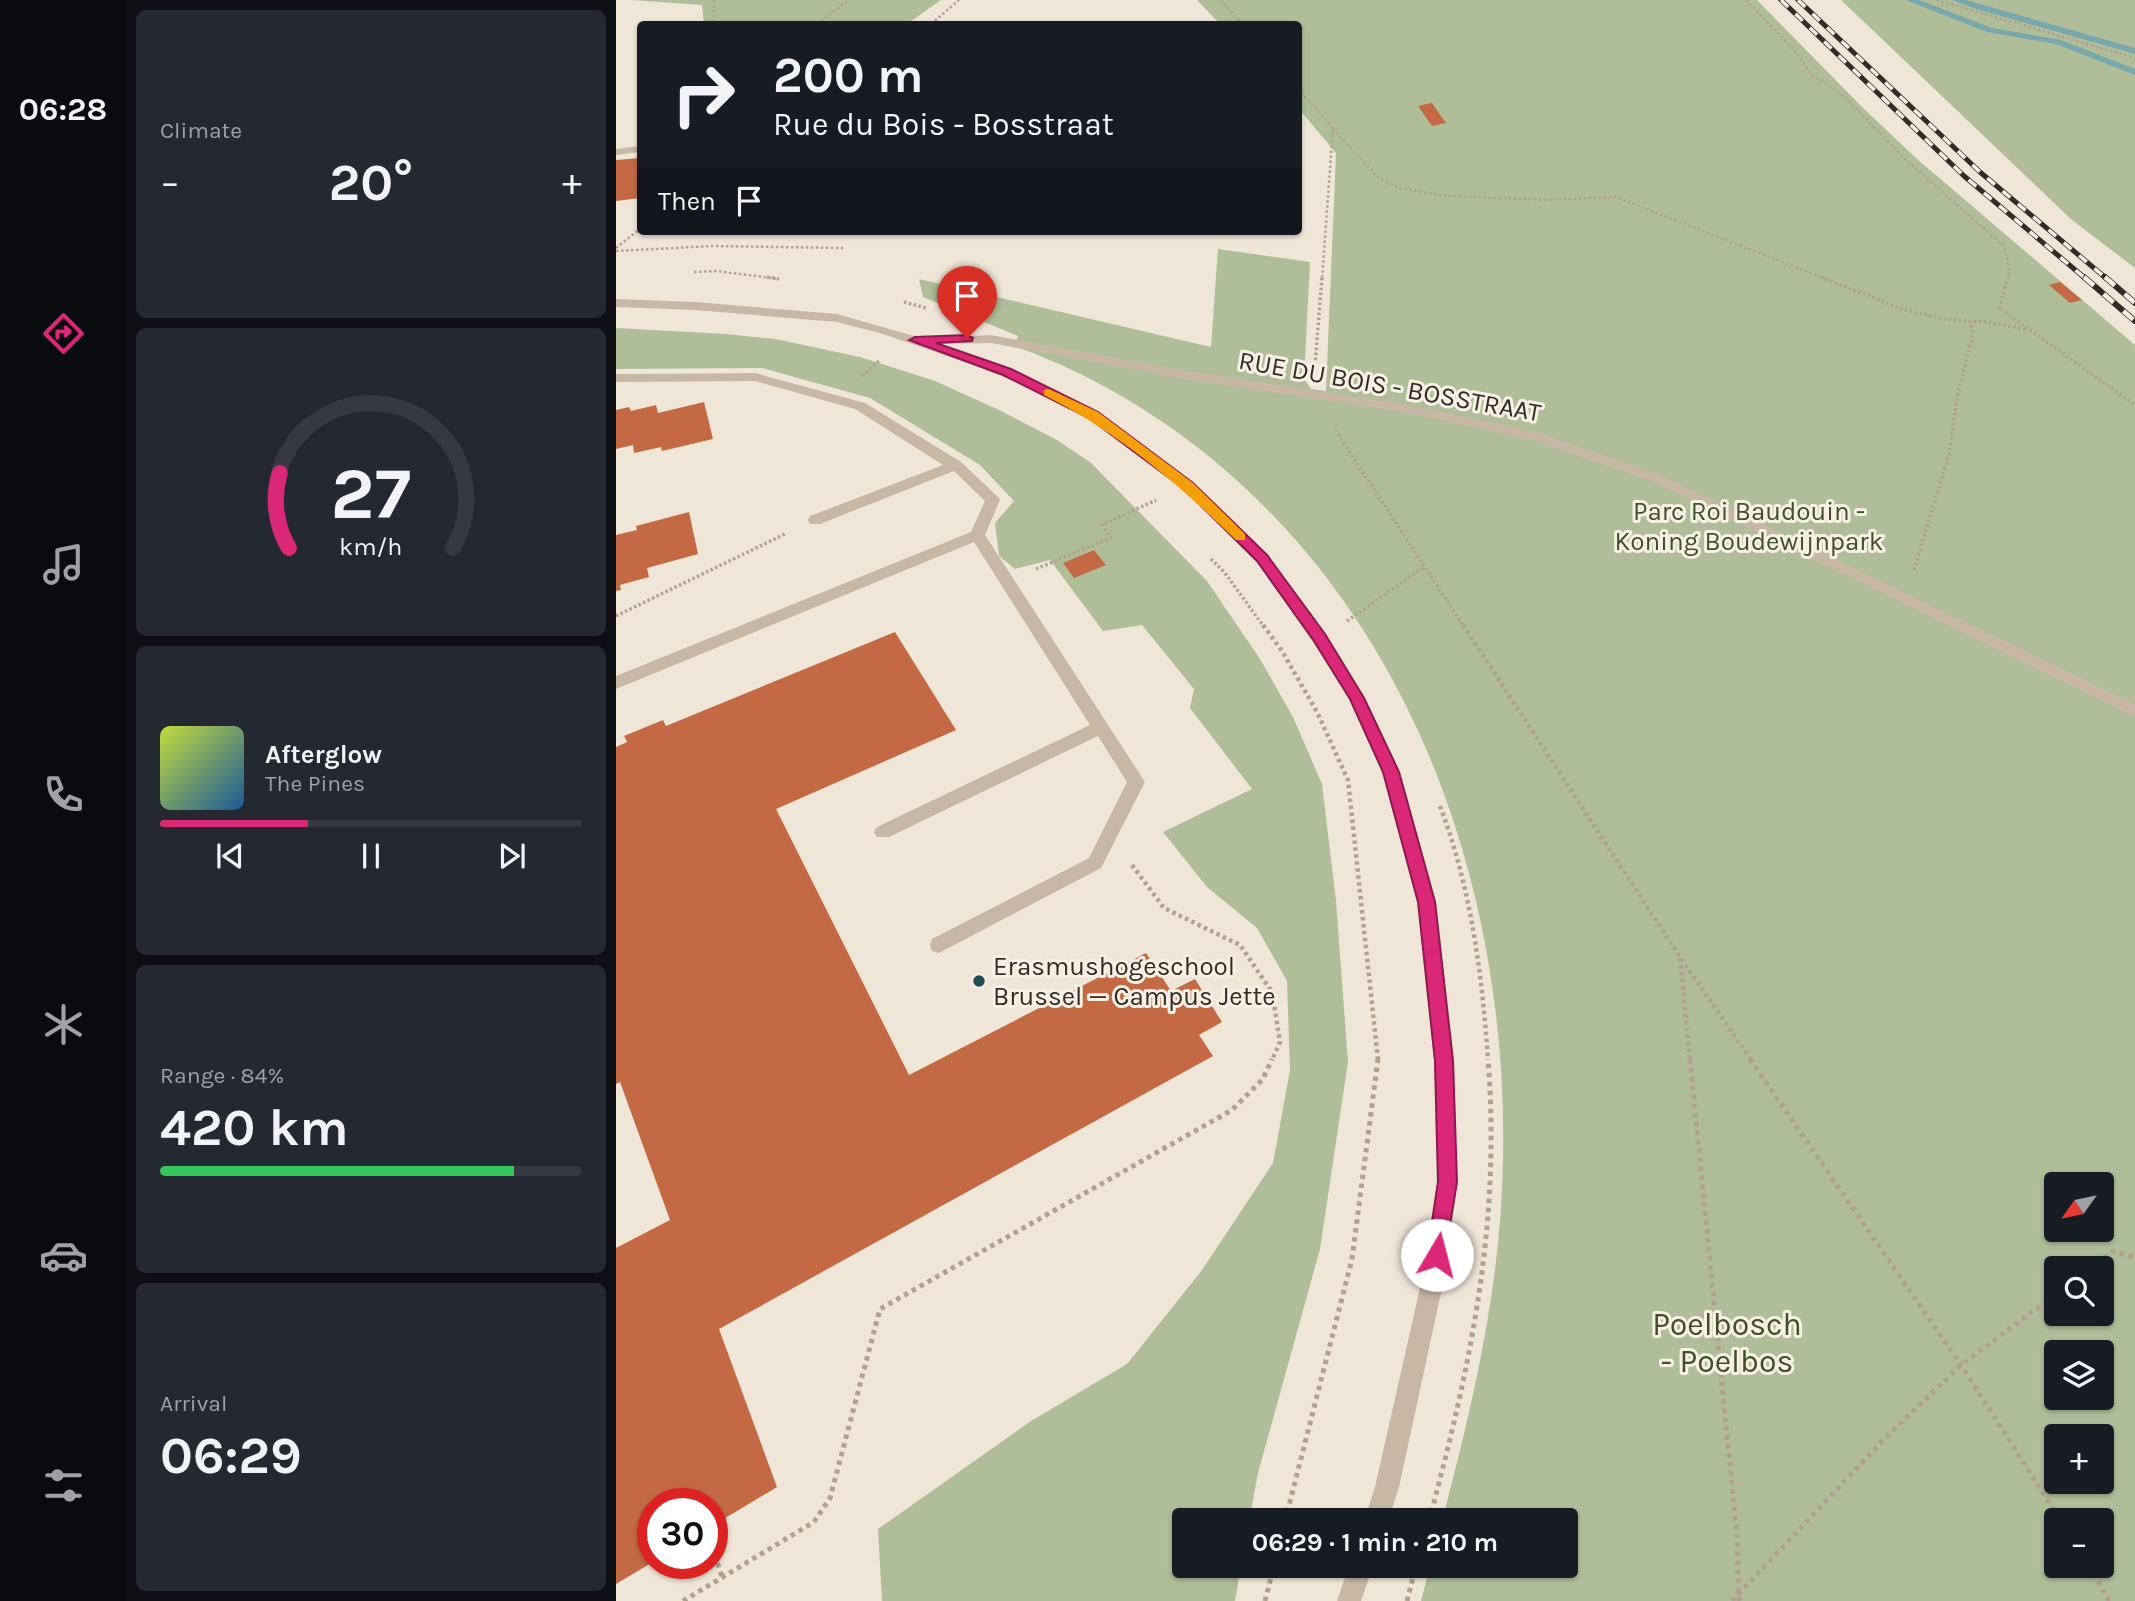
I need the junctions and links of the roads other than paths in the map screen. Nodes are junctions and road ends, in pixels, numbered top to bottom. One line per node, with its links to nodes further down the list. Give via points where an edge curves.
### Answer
1 (637, 149): 2 (street)
2 (616, 152)
3 (616, 303): 4 (street, via 837,318)
4 (915, 340): 10 (street, RUE DU BOIS - BOSSTRAAT, via 991,339 1484,423 1536,436 1618,463 1721,508); 14 (street, via 1007,372 1094,415 1188,486 1262,558 1320,638 1357,698 1391,772 1427,902 1444,1061 1447,1182 1433,1279)
5 (616, 378): 6 (street, via 755,377 860,406)
6 (956, 465): 7 (street); 8 (street, via 993,500)
7 (815, 520)
8 (977, 536): 9 (street); 11 (street)
9 (616, 683)
10 (2135, 710)
11 (1101, 727): 12 (street); 13 (street, via 1136,782 1095,863)
12 (883, 832)
13 (939, 945)
14 (1380, 1508)
15 (1357, 1578): 16 (street)
16 (1349, 1601)

